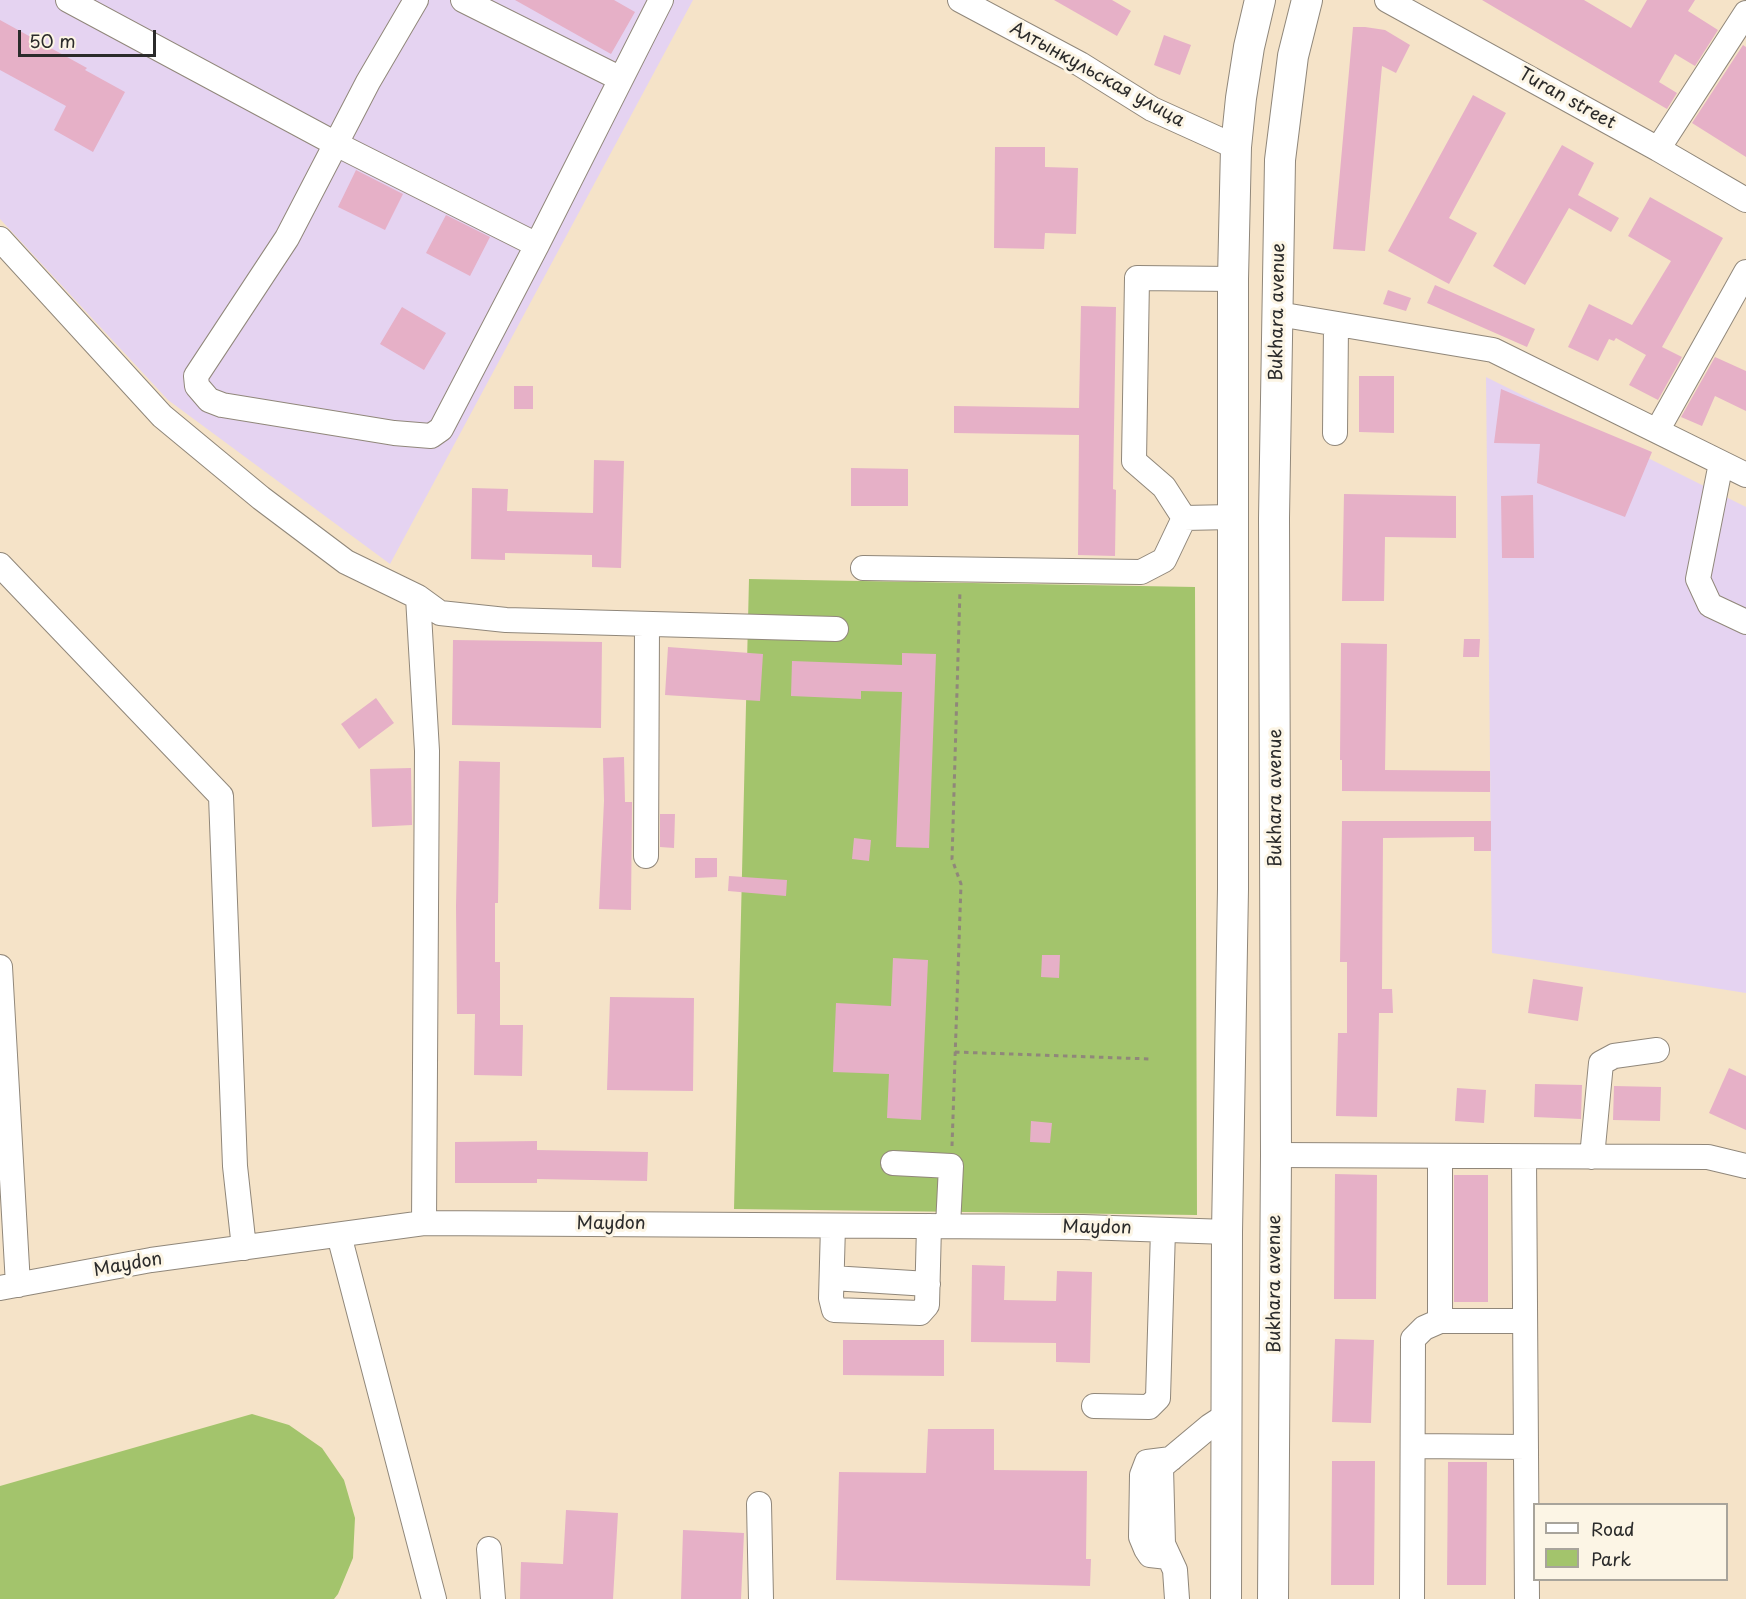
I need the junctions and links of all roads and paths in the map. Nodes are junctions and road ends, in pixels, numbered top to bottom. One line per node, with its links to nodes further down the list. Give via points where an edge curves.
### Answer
1 (68, 0): 9 (street)
2 (416, 0): 12 (street)
3 (463, 0): 11 (street)
4 (661, 0): 11 (street)
5 (960, 0): 13 (street, Алтынкульская улица, via 1080,64 1152,109)
6 (1260, 0): 13 (main road, via 1242,88)
7 (1307, 0): 20 (main road, Bukhara avenue, via 1293,56 1283,126)
8 (1387, 0): 14 (street, Turan street)
9 (98, 7): 12 (street)
10 (1746, 13): 14 (street)
11 (621, 79): 17 (street)
12 (336, 144): 17 (street); 17 (street, via 287,238 196,376 197,386 209,400 430,436 441,429)
13 (1236, 147): 19 (main road)
14 (1658, 149): 15 (street, Turan street)
15 (1746, 200)
16 (0, 239): 32 (street, via 162,416 346,562)
17 (537, 245)
18 (1746, 272): 22 (street)
19 (1233, 279): 26 (main road); 27 (street, via 1137,278 1134,461 1164,487)
20 (1278, 314): 21 (street); 28 (main road, Bukhara avenue)
21 (1336, 324): 22 (street, via 1492,350); 23 (street)
22 (1657, 431): 24 (street)
23 (1335, 433)
24 (1721, 463): 25 (street); 33 (street, via 1698,579 1710,605)
25 (1746, 475)
26 (1232, 517): 27 (street); 28 (main road); 54 (main road, via 1233,889)
27 (1184, 518): 31 (street, via 1164,560 1141,572)
28 (1274, 518): 42 (main road, Bukhara avenue)
29 (0, 565): 56 (street, via 221,796 235,1166)
30 (863, 568): 31 (street)
31 (960, 569): 39 (path, via 952,859 961,884)
32 (418, 597): 34 (street, via 440,613 506,620); 49 (street, via 427,751)
33 (1746, 622)
34 (647, 624): 35 (street); 36 (street)
35 (836, 629)
36 (646, 856)
37 (0, 967): 40 (street)
38 (1657, 1050): 45 (street, via 1614,1056 1601,1063)
39 (955, 1052): 41 (path); 47 (path)
40 (2, 1055): 57 (street)
41 (1149, 1059)
42 (1276, 1155): 43 (street); 53 (main road, Bukhara avenue)
43 (1440, 1156): 44 (street); 59 (street)
44 (1524, 1157): 45 (street); 58 (street)
45 (1592, 1157): 48 (street, via 1708,1157)
46 (893, 1163): 47 (street)
47 (951, 1166): 51 (street)
48 (1746, 1166)
49 (424, 1223): 50 (street, Maydon); 55 (street, Maydon)
50 (833, 1226): 51 (street, Maydon); 51 (street, via 832,1278 928,1284)
51 (938, 1226): 52 (street, Maydon)
52 (1163, 1230): 54 (street, Maydon); 60 (street, via 1158,1398 1149,1407)
53 (1275, 1231): 54 (main road); 71 (main road, Bukhara avenue)
54 (1227, 1232): 61 (main road)
55 (339, 1235): 56 (street, Maydon); 66 (street)
56 (244, 1248): 57 (street, Maydon, via 151,1260)
57 (9, 1287)
58 (1525, 1321): 59 (street); 63 (street)
59 (1440, 1322): 62 (street, via 1424,1328 1413,1339)
60 (1094, 1406)
61 (1227, 1415): 69 (street, via 1161,1467 1163,1544 1175,1570); 70 (main road)
62 (1414, 1446): 63 (street); 72 (street)
63 (1526, 1447): 73 (street)
64 (759, 1504): 68 (street)
65 (489, 1549): 67 (street)
66 (434, 1599)
67 (493, 1599)
68 (761, 1599)
69 (1178, 1599)
70 (1226, 1599)
71 (1273, 1599)
72 (1412, 1599)
73 (1527, 1599)

